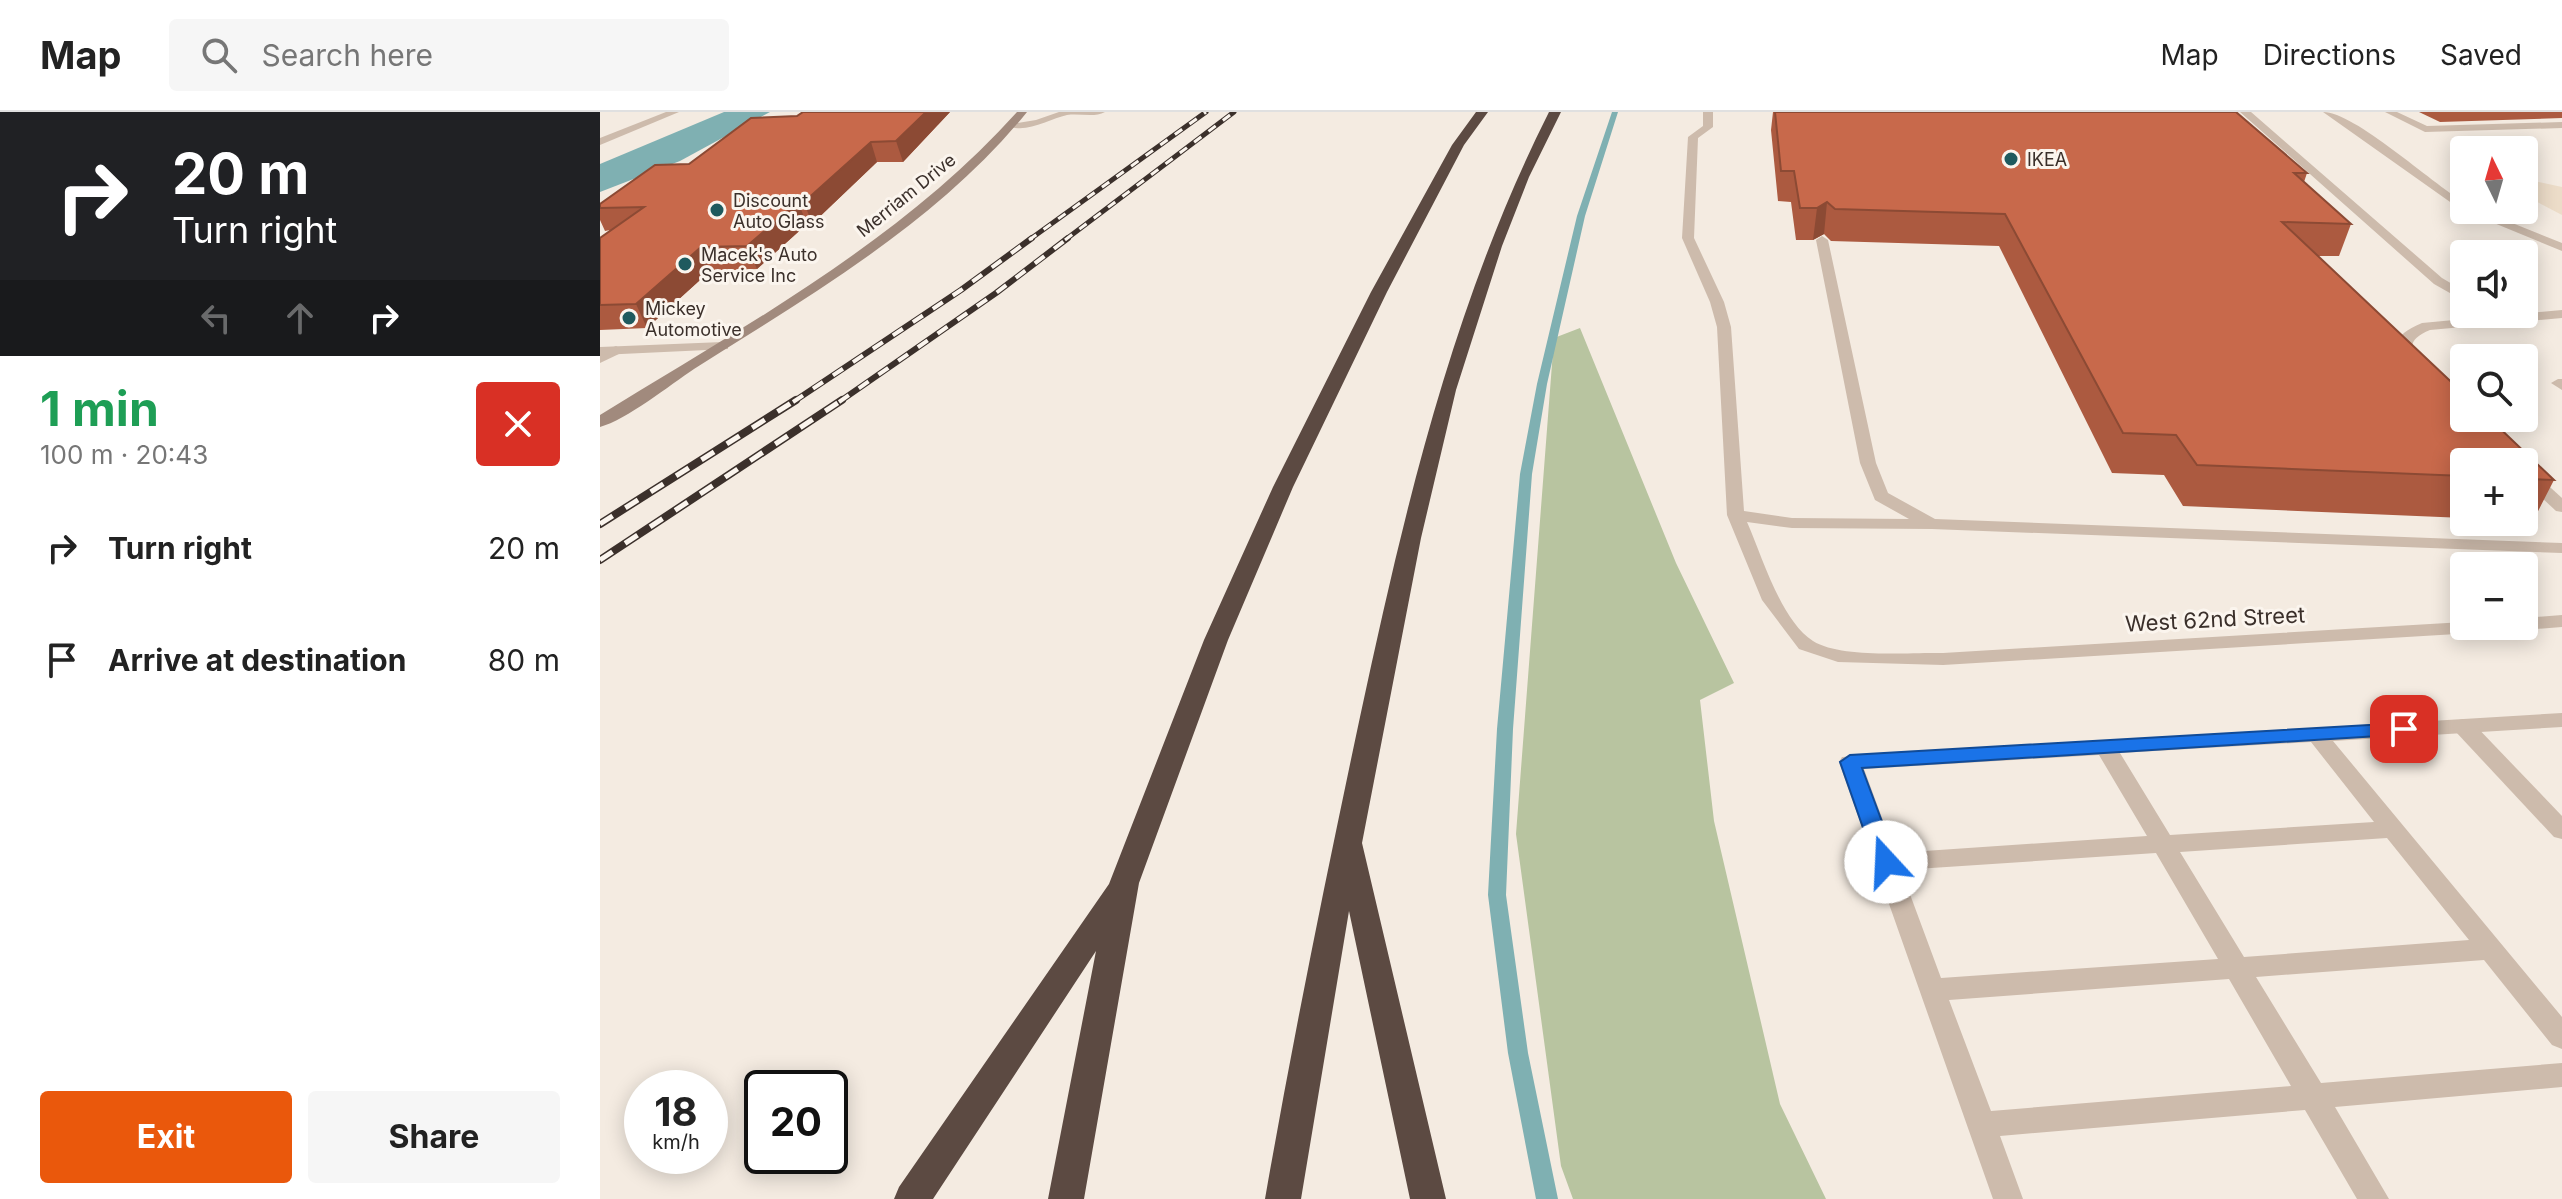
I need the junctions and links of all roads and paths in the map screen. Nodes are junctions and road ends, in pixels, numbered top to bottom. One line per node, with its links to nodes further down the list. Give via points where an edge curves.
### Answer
1 (674, 112): 13 (street)
2 (1022, 112): 11 (main road, Merriam Drive)
3 (1065, 112): 4 (street); 11 (street, via 1037,123)
4 (1100, 112)
5 (1482, 112): 45 (highway, via 1418,215 1283,487 1216,640)
6 (1555, 112): 42 (highway, via 1489,265 1456,367 1421,497)
7 (1708, 112): 30 (street, West 62nd Street, via 1708,127 1693,137 1688,238 1724,327)
8 (2245, 112): 18 (street)
9 (2328, 112): 14 (street, via 2379,143 2423,183)
10 (2390, 112): 12 (street, via 2425,129)
11 (1011, 125): 22 (main road, Merriam Drive, via 898,230)
12 (2562, 125)
13 (600, 142)
14 (2450, 199)
15 (2505, 224): 17 (street)
16 (1822, 240): 31 (street, via 1868,463 1881,496)
17 (2562, 247)
18 (2450, 288)
19 (2562, 314): 20 (street)
20 (2538, 315)
21 (2450, 322): 26 (street, via 2411,333 2404,342 2404,352)
22 (723, 346): 23 (street); 27 (main road, Merriam Drive)
23 (616, 350): 24 (street); 25 (street)
24 (600, 351)
25 (600, 359)
26 (2423, 377)
27 (600, 422)
28 (2538, 485): 29 (street)
29 (2562, 507)
30 (1736, 515): 31 (street, via 1792,523); 35 (street, West 62nd Street, via 1771,600 1792,630 1806,645 1838,656 1943,659)
31 (1932, 524): 32 (street)
32 (2562, 548)
33 (2562, 621): 34 (street)
34 (2538, 623)
35 (2450, 628)
36 (2562, 720): 37 (street)
37 (2463, 726): 38 (street); 41 (street)
38 (2316, 734): 39 (street); 40 (street)
39 (2105, 746): 43 (street); 44 (street, via 1850,762)
40 (2393, 829): 43 (street); 46 (street)
41 (2562, 831)
42 (1348, 838): 55 (highway); 56 (highway)
43 (2163, 843): 44 (street); 47 (street)
44 (1886, 862): 48 (street)
45 (1124, 883): 53 (highway); 54 (highway)
46 (2491, 949): 47 (street); 49 (street)
47 (2236, 966): 48 (street); 51 (street)
48 (1932, 990): 52 (street)
49 (2562, 1037)
50 (2562, 1075): 51 (street)
51 (2313, 1096): 52 (street); 58 (street)
52 (1981, 1125): 57 (street)
53 (912, 1199)
54 (1066, 1199)
55 (1283, 1199)
56 (1428, 1199)
57 (2008, 1199)
58 (2374, 1199)

